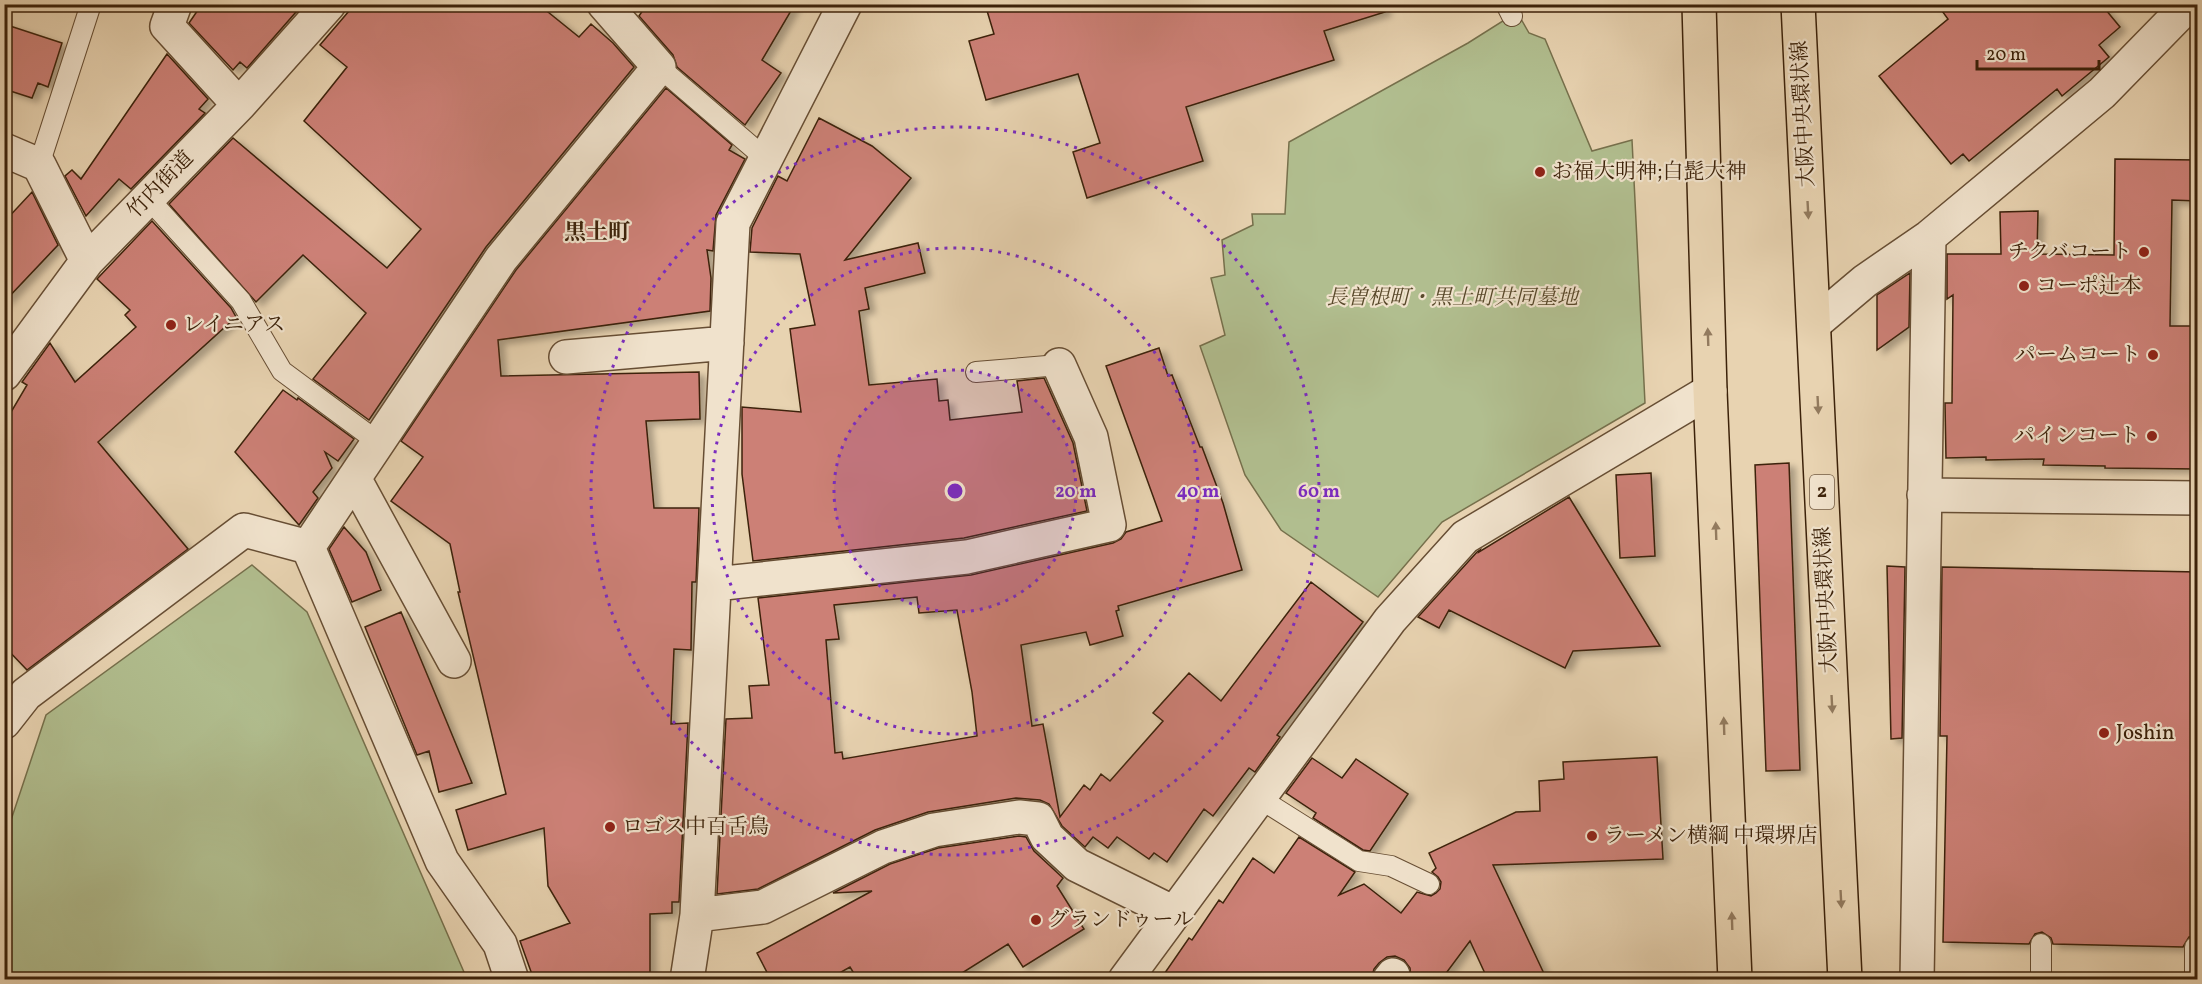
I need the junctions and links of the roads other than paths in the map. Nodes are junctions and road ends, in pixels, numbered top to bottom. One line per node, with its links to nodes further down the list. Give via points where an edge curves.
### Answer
1 (90, 4): 13 (lane)
2 (176, 4): 10 (street, via 167,26)
3 (329, 4): 10 (street, 竹内街道)
4 (604, 4): 9 (street)
5 (845, 4): 12 (street)
6 (1699, 4): 23 (main road, one-way to 6)
7 (1798, 4): 17 (main road, 大阪中央環状線 / 2, one-way to 17)
8 (2189, 4): 15 (street, via 2102,93)
9 (659, 67): 12 (lane); 24 (street, via 501,260)
10 (239, 105): 14 (street, 竹内街道)
11 (4, 150): 13 (street)
12 (766, 159): 18 (street, via 733,224)
13 (39, 165): 16 (street)
14 (148, 198): 16 (street, 竹内街道); 24 (lane, via 241,301 282,371)
15 (1929, 237): 17 (street, via 1865,281); 26 (street)
16 (87, 261): 22 (street, 竹内街道)
17 (1814, 324): 42 (main road, 大阪中央環状線 / 2, one-way to 42)
18 (727, 343): 19 (street); 29 (street)
19 (566, 357)
20 (1059, 365): 21 (lane); 29 (street, via 1091,437 1108,525 967,557)
21 (975, 372)
22 (4, 374)
23 (1710, 391): 32 (street, via 1465,537 1390,620); 41 (main road, one-way to 23)
24 (378, 442): 25 (street)
25 (354, 478): 28 (street); 30 (street)
26 (1924, 495): 27 (street); 43 (street)
27 (2198, 498)
28 (308, 547): 31 (street, via 244,530 26,694); 38 (street, via 442,861 500,944)
29 (715, 584): 35 (street)
30 (454, 661)
31 (4, 722)
32 (1259, 798): 33 (lane, via 1359,861 1391,866); 34 (street)
33 (1430, 884)
34 (1174, 913): 35 (street, via 1077,865 1047,837 1038,819 1019,817 934,830 883,847 763,907); 40 (street)
35 (697, 915): 39 (street)
36 (2041, 944): 44 (lane)
37 (2195, 947): 45 (lane)
38 (512, 980)
39 (687, 980)
40 (1125, 980)
41 (1735, 980)
42 (1845, 980)
43 (1917, 980)
44 (2041, 980)
45 (2195, 980)

